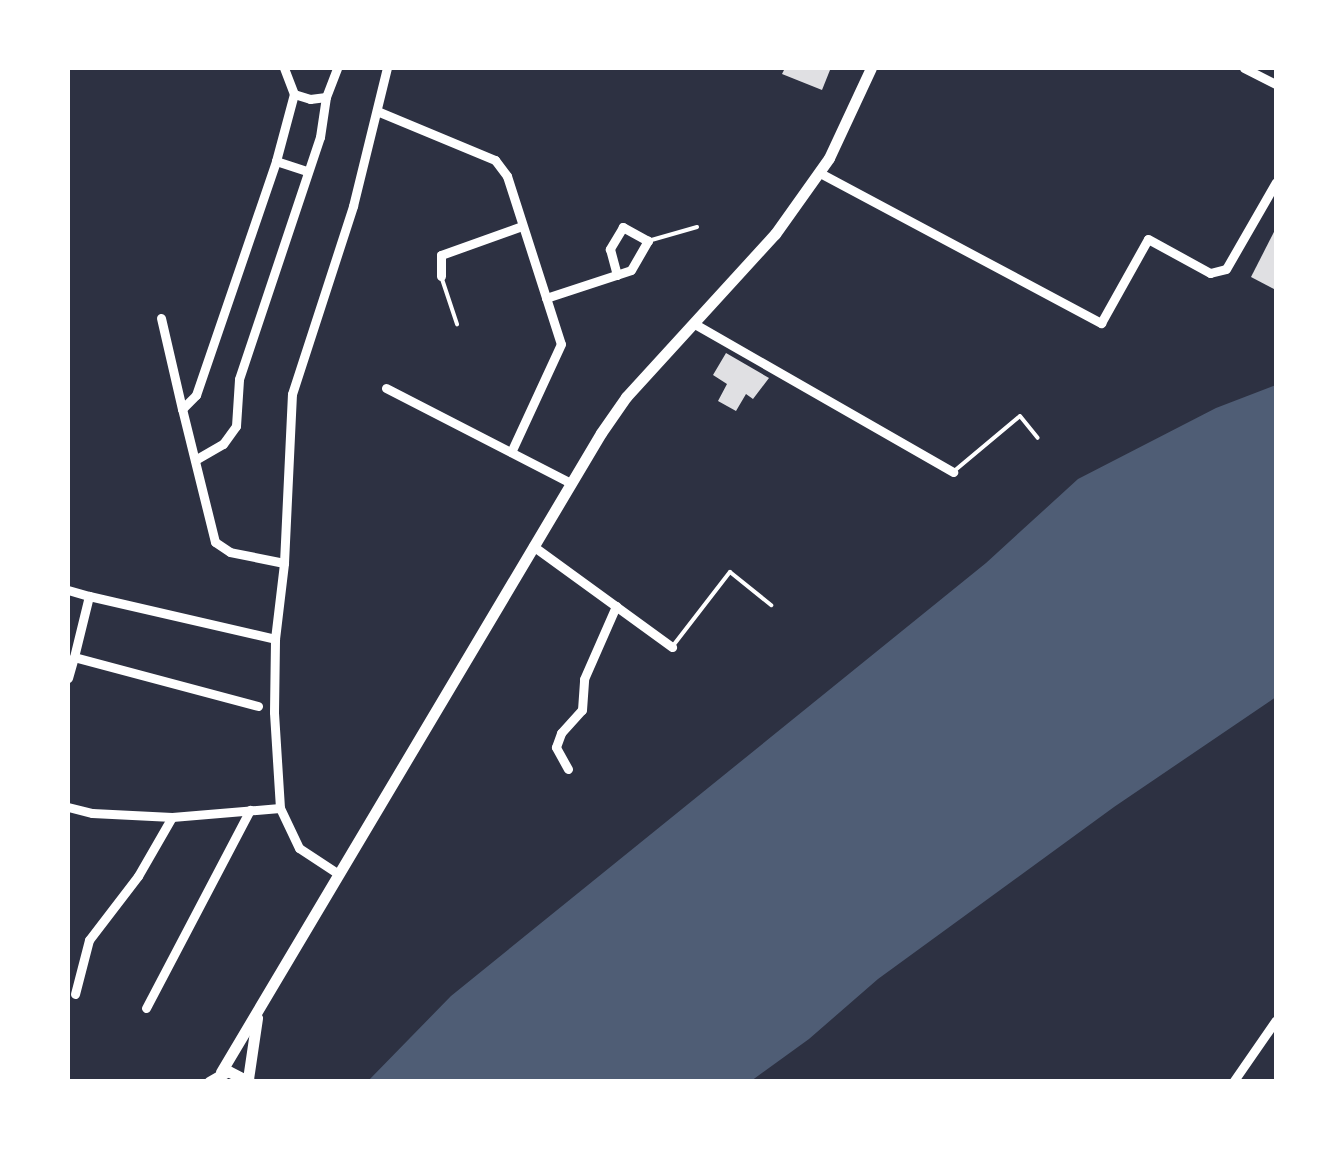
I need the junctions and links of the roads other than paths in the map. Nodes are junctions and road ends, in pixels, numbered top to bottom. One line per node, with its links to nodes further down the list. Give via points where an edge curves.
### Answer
1 (284, 68): 7 (street)
2 (337, 68): 8 (street)
3 (387, 68): 9 (street)
4 (871, 68): 12 (street)
5 (1244, 68): 6 (street)
6 (1276, 84)
7 (294, 94): 8 (street); 10 (street)
8 (326, 98): 11 (street)
9 (378, 111): 14 (street, via 494,160 507,176); 31 (street, via 292,394)
10 (276, 161): 11 (street); 24 (street, via 196,394)
11 (307, 172): 27 (street, via 239,380 236,426 224,444)
12 (820, 173): 13 (street, via 1102,323 1148,239 1210,273 1226,269); 21 (street, via 776,234)
13 (1276, 182)
14 (522, 226): 18 (street, via 441,255); 19 (street)
15 (697, 227): 16 (lane)
16 (648, 241): 17 (street, via 631,270); 17 (street, via 623,227 610,249)
17 (617, 274): 19 (street)
18 (441, 276): 22 (lane)
19 (546, 298): 26 (street, via 559,356)
20 (161, 318): 24 (street)
21 (693, 323): 28 (street); 29 (street, via 626,398)
22 (458, 324)
23 (386, 388): 26 (street)
24 (182, 409): 27 (street)
25 (1038, 438): 28 (lane, via 1020,416)
26 (511, 452): 29 (street)
27 (195, 460): 31 (street, via 215,542 230,552)
28 (954, 472)
29 (570, 482): 30 (street)
30 (533, 546): 35 (street); 46 (street)
31 (284, 563): 36 (street)
32 (68, 590): 33 (street)
33 (88, 596): 36 (street); 38 (street)
34 (771, 605): 37 (lane, via 730,572)
35 (616, 606): 37 (street); 41 (street, via 584,679 582,710 556,748)
36 (275, 639): 43 (street)
37 (672, 647)
38 (74, 657): 39 (street); 40 (street)
39 (68, 678)
40 (258, 706)
41 (568, 769)
42 (68, 808): 45 (street)
43 (280, 808): 44 (street); 46 (street, via 298,848)
44 (250, 810): 45 (street); 48 (street)
45 (172, 817): 47 (street, via 89,940)
46 (336, 872): 49 (street)
47 (74, 994)
48 (146, 1008)
49 (258, 1015): 51 (street); 52 (street)
50 (1276, 1020): 54 (street)
51 (221, 1072): 52 (street); 53 (street)
52 (250, 1080)
53 (208, 1082)
54 (1233, 1082)

